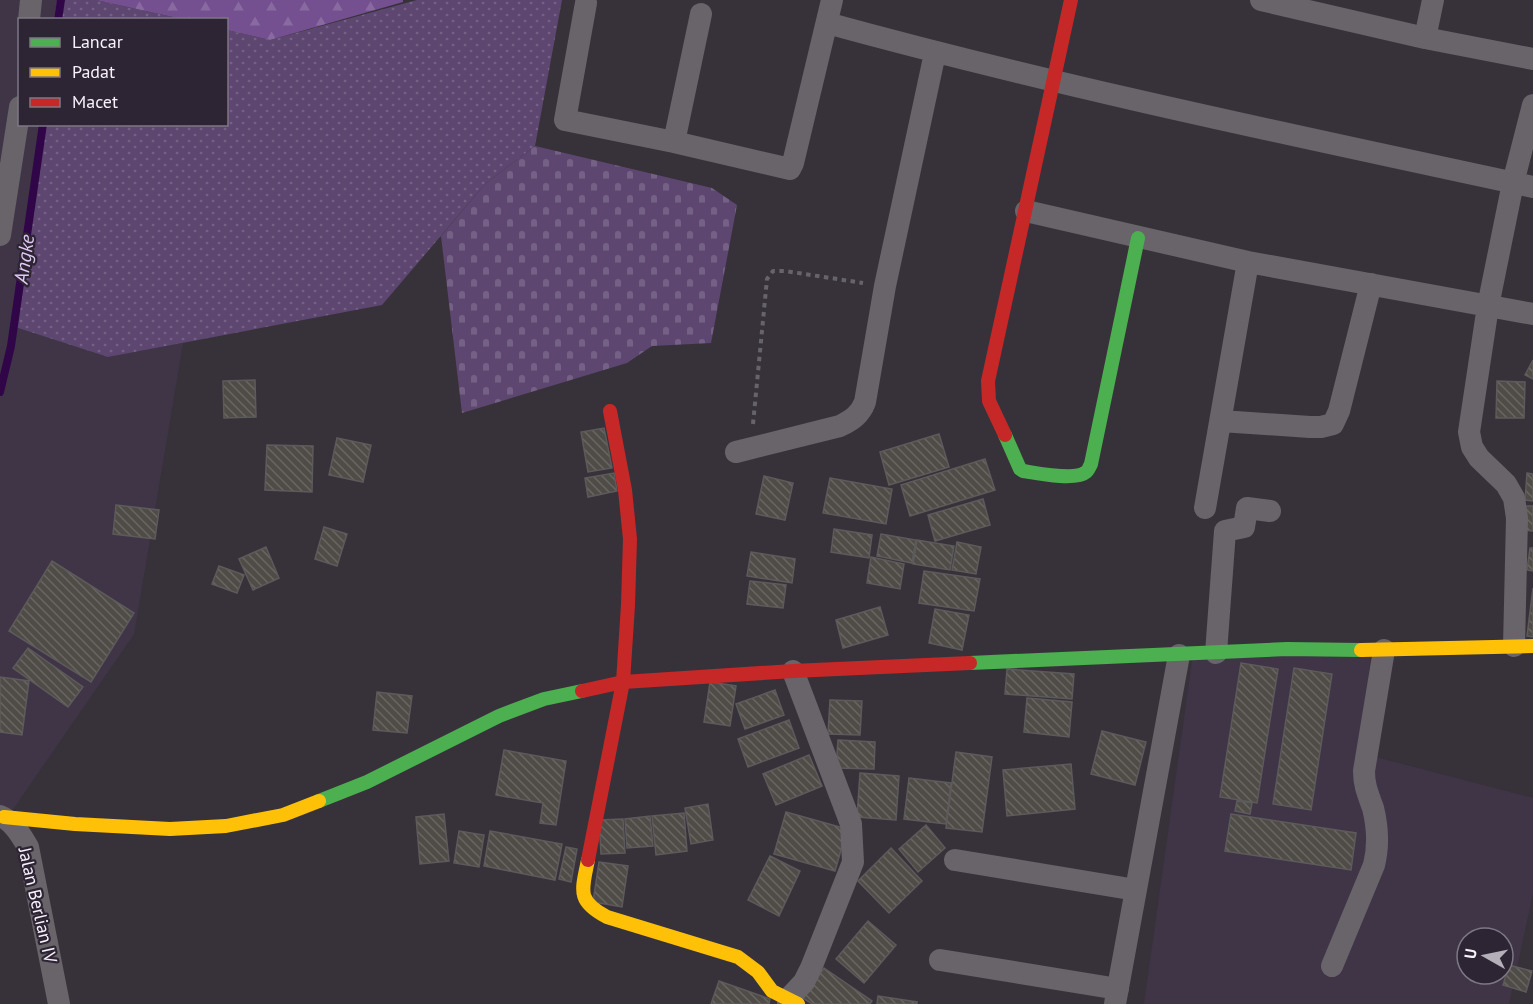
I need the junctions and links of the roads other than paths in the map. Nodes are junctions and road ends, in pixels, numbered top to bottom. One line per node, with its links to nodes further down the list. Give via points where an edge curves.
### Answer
1 (31, 0): 9 (street)
2 (832, 0): 10 (street)
3 (1071, 0): 14 (street)
4 (1261, 0): 7 (street)
5 (1433, 0): 11 (street)
6 (586, 3): 17 (street, via 565,120)
7 (1314, 5): 11 (street)
8 (701, 14): 17 (street)
9 (29, 18)
10 (828, 23): 12 (street); 17 (street, via 790,169)
11 (1425, 38): 13 (street)
12 (935, 53): 14 (street); 28 (street, via 885,286 866,402 861,412 840,426)
13 (1533, 59)
14 (1054, 82): 18 (street); 19 (street)
15 (1533, 105): 18 (street)
16 (18, 120): 20 (street)
17 (674, 142)
18 (1523, 185): 24 (street)
19 (1026, 211): 21 (street); 21 (street, via 988,390 993,413 1023,471 1076,476 1088,471)
20 (0, 235)
21 (1138, 238): 22 (street)
22 (1248, 262): 23 (street); 27 (street)
23 (1371, 284): 24 (street); 27 (street, via 1333,424 1310,427)
24 (1488, 306): 25 (street); 31 (street, via 1469,432 1479,458 1506,484 1514,498)
25 (1533, 314)
26 (610, 411): 36 (street, via 630,538)
27 (1221, 421): 29 (street)
28 (743, 451)
29 (1205, 508)
30 (1270, 511): 33 (street, via 1247,508 1244,527 1225,531)
31 (1523, 646): 32 (street)
32 (1384, 650): 33 (street); 41 (street, via 1364,771 1364,786 1376,820 1377,852)
33 (1216, 653): 34 (street)
34 (1179, 654): 35 (street); 39 (street)
35 (793, 671): 36 (street); 43 (street, via 851,824 853,862 811,968)
36 (622, 682): 37 (street, via 544,699 499,716 366,782 283,815 226,826 170,829); 43 (street, via 583,901 607,917 738,957 758,972 772,991)
37 (2, 816): 44 (street, Jalan Berlian IV, via 28,847)
38 (956, 860): 39 (street)
39 (1136, 890): 42 (street)
40 (940, 960): 42 (street)
41 (1332, 966)
42 (1117, 997)
43 (792, 1002)
44 (59, 1004)

